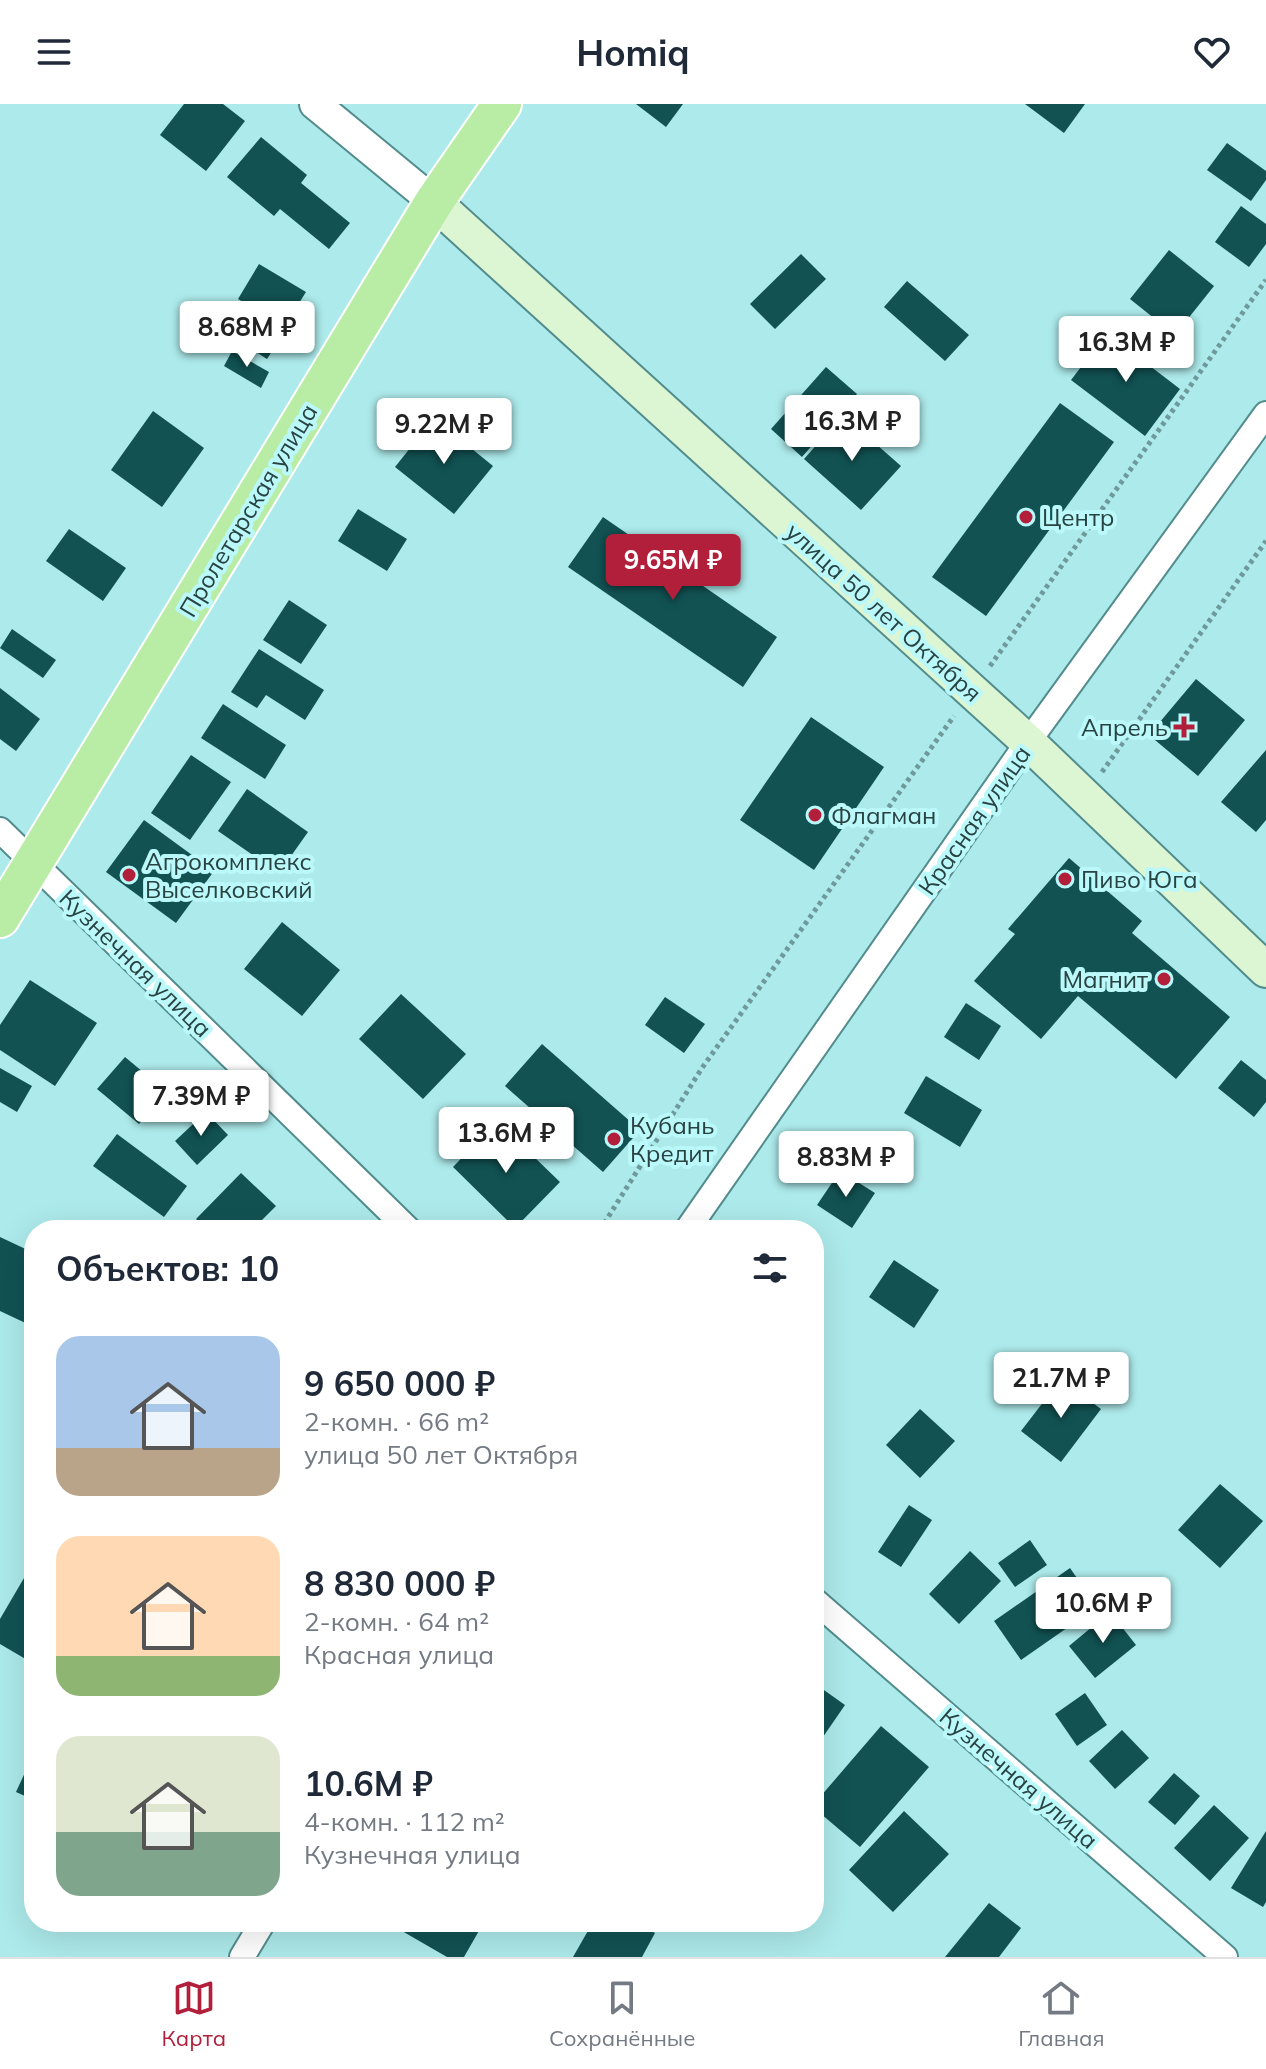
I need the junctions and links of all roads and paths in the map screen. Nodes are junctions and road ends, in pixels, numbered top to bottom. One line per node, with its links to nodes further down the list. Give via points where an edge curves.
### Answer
1 (315, 104): 3 (street, улица 50 лет Октября)
2 (502, 104): 3 (main road, Пролетарская улица)
3 (434, 202): 7 (main road, улица 50 лет Октября); 11 (main road, Пролетарская улица)
4 (1266, 280): 7 (path)
5 (1266, 414): 8 (street, Красная улица)
6 (1266, 541): 9 (path)
7 (972, 691): 8 (main road, улица 50 лет Октября); 15 (path, via 702,1068)
8 (1028, 742): 9 (main road, улица 50 лет Октября); 16 (street, Красная улица)
9 (1085, 796): 13 (main road, улица 50 лет Октября)
10 (0, 830): 11 (street, Кузнечная улица)
11 (34, 864): 12 (main road, Пролетарская улица); 14 (street, Кузнечная улица)
12 (0, 918)
13 (1266, 970)
14 (399, 1220)
15 (606, 1220)
16 (694, 1220)
17 (824, 1609): 20 (street, Кузнечная улица)
18 (257, 1932): 19 (street)
19 (242, 1957)
20 (1225, 1957)

